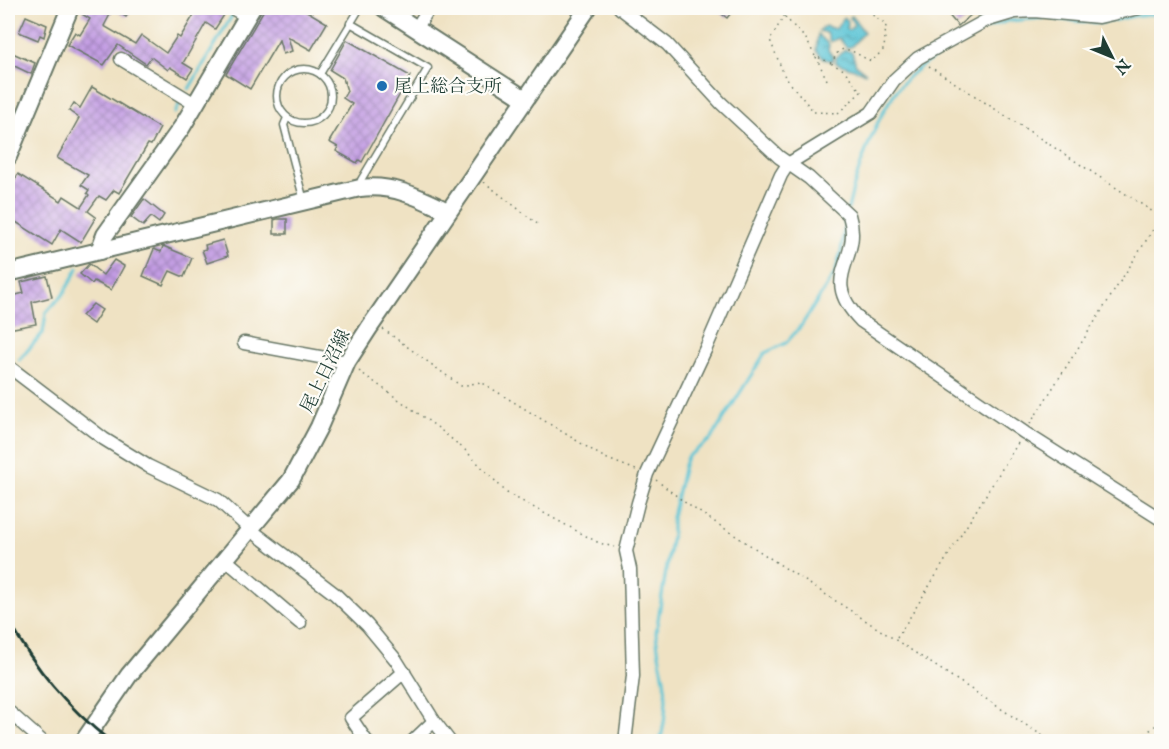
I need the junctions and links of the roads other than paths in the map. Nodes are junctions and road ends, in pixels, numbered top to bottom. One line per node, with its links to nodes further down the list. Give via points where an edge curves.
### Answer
1 (70, 8): 16 (street)
2 (360, 8): 9 (lane)
3 (384, 8): 10 (street)
4 (429, 8): 10 (street)
5 (588, 8): 13 (street, 尾上日沼線)
6 (620, 8): 18 (street, via 667,44 721,103)
7 (1139, 8): 18 (street, via 1087,18 1034,11 1001,15 969,28 918,58 894,80 871,113)
8 (244, 10): 14 (street)
9 (350, 22): 12 (lane); 19 (lane, via 428,68 361,180)
10 (416, 29): 13 (street)
11 (122, 60): 14 (street)
12 (320, 74): 15 (lane, via 309,69 288,72 280,83 277,102); 15 (lane, via 333,96 324,116 305,125)
13 (525, 99): 21 (street, 尾上日沼線)
14 (195, 104): 22 (street, via 163,156 105,235)
15 (287, 118): 20 (lane, via 284,125)
16 (12, 135): 17 (street)
17 (8, 157)
18 (788, 164): 27 (street, via 849,215 851,237 840,292 847,307 861,321); 39 (street, via 647,474 626,551 633,676)
19 (360, 188): 20 (street); 21 (street, via 388,188)
20 (305, 201): 22 (street)
21 (447, 211): 25 (street, 尾上日沼線)
22 (99, 251): 23 (street)
23 (8, 273)
24 (244, 343): 25 (street)
25 (347, 362): 28 (street, 尾上日沼線, via 320,427 291,480)
26 (8, 366): 28 (street, via 104,439 148,466 218,500)
27 (1161, 520)
28 (251, 530): 29 (street, 尾上日沼線); 31 (street, via 335,594 367,625)
29 (226, 560): 30 (street); 35 (street, 尾上日沼線, via 129,675)
30 (300, 623)
31 (404, 672): 33 (street); 36 (street, via 351,718)
32 (8, 711): 34 (street)
33 (434, 721): 37 (street); 38 (street)
34 (43, 741)
35 (83, 741)
36 (367, 741)
37 (412, 741)
38 (450, 741)
39 (625, 741)

